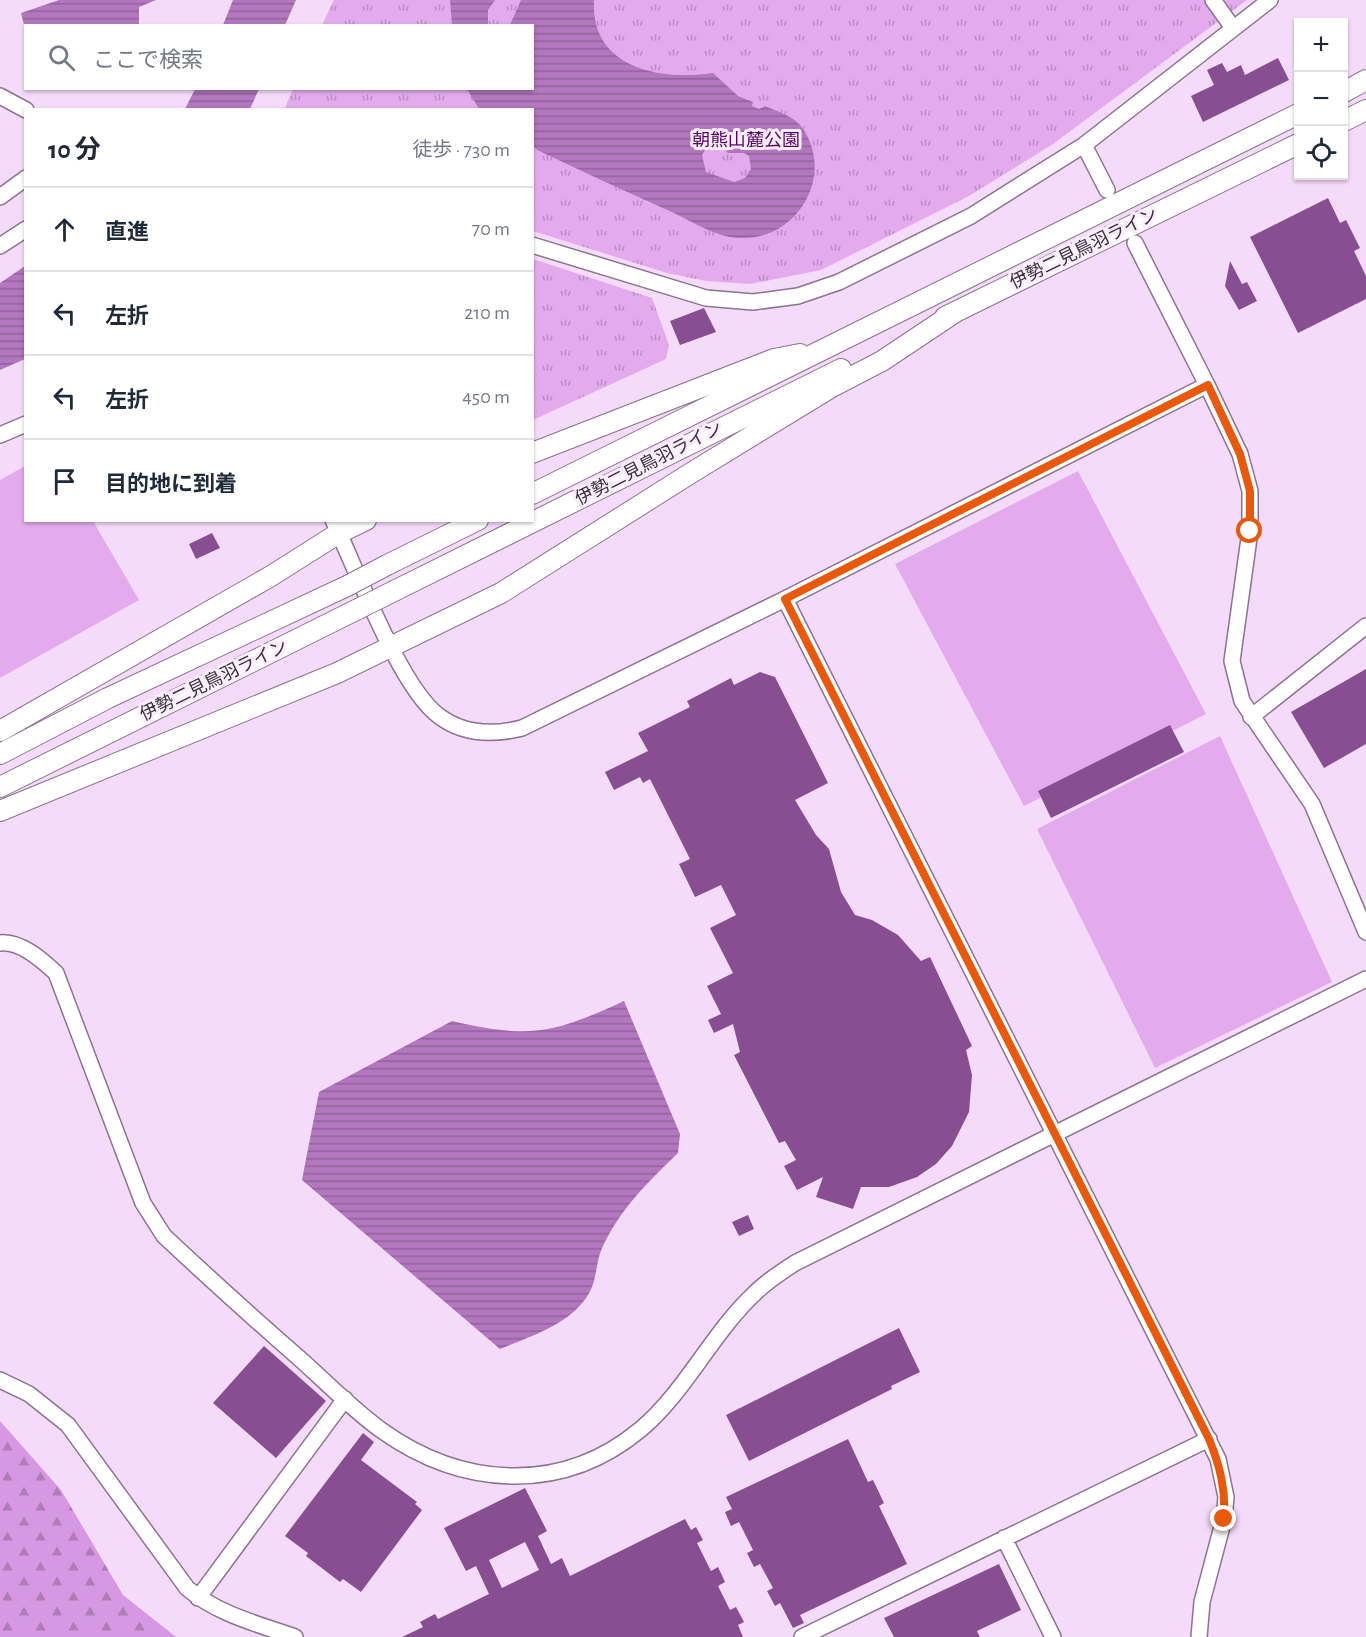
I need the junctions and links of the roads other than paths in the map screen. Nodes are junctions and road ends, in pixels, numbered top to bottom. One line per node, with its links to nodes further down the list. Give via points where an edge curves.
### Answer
1 (1213, 0): 3 (street)
2 (1270, 0): 3 (street)
3 (1233, 28): 11 (street)
4 (1366, 80): 5 (main road)
5 (1348, 90)
6 (0, 96): 7 (street)
7 (24, 109)
8 (1366, 110): 10 (main road)
9 (1294, 116): 21 (main road, 伊勢二見鳥羽ライン)
10 (1348, 119)
11 (1084, 145): 14 (street); 19 (street, via 971,216 839,282 798,296 753,302 706,298)
12 (1294, 146): 20 (main road, 伊勢二見鳥羽ライン)
13 (24, 179): 15 (street)
14 (1107, 190)
15 (0, 197)
16 (24, 230): 18 (street)
17 (1135, 243): 22 (street)
18 (0, 246)
19 (534, 246)
20 (957, 311): 27 (main road, 伊勢二見鳥羽ライン, bridge); 34 (main road, via 882,361 830,388 501,593)
21 (827, 348): 25 (main road, via 774,359); 26 (main road, 伊勢二見鳥羽ライン)
22 (1208, 385): 32 (street); 35 (street, via 1240,454 1250,491 1250,531 1233,661 1242,701)
23 (24, 425): 24 (street)
24 (0, 435)
25 (534, 452)
26 (534, 493)
27 (534, 521)
28 (357, 522): 31 (main road)
29 (474, 522): 37 (main road, 伊勢二見鳥羽ライン, bridge)
30 (533, 522): 38 (main road, 伊勢二見鳥羽ライン, bridge)
31 (336, 527): 34 (street); 36 (main road, via 271,576)
32 (785, 599): 34 (street, via 522,728 497,734 467,730 439,716 415,691); 43 (street)
33 (1366, 626): 35 (street)
34 (393, 648): 39 (main road)
35 (1251, 717): 40 (street, via 1312,804)
36 (0, 731)
37 (0, 754)
38 (0, 787)
39 (0, 811)
40 (1366, 932)
41 (0, 942): 45 (street, via 38,956 56,973 143,1203 164,1236)
42 (1366, 979): 43 (street)
43 (1054, 1132): 45 (street, via 820,1248 774,1277 754,1293 644,1426 593,1460 514,1478 455,1468 404,1445); 46 (street)
44 (0, 1380): 48 (street, via 29,1394 68,1425)
45 (345, 1399): 48 (street)
46 (1209, 1439): 47 (street); 52 (street, via 1226,1497 1202,1602)
47 (1004, 1538): 50 (street); 51 (street)
48 (198, 1598): 49 (street)
49 (295, 1637)
50 (802, 1637)
51 (1053, 1637)
52 (1199, 1637)

